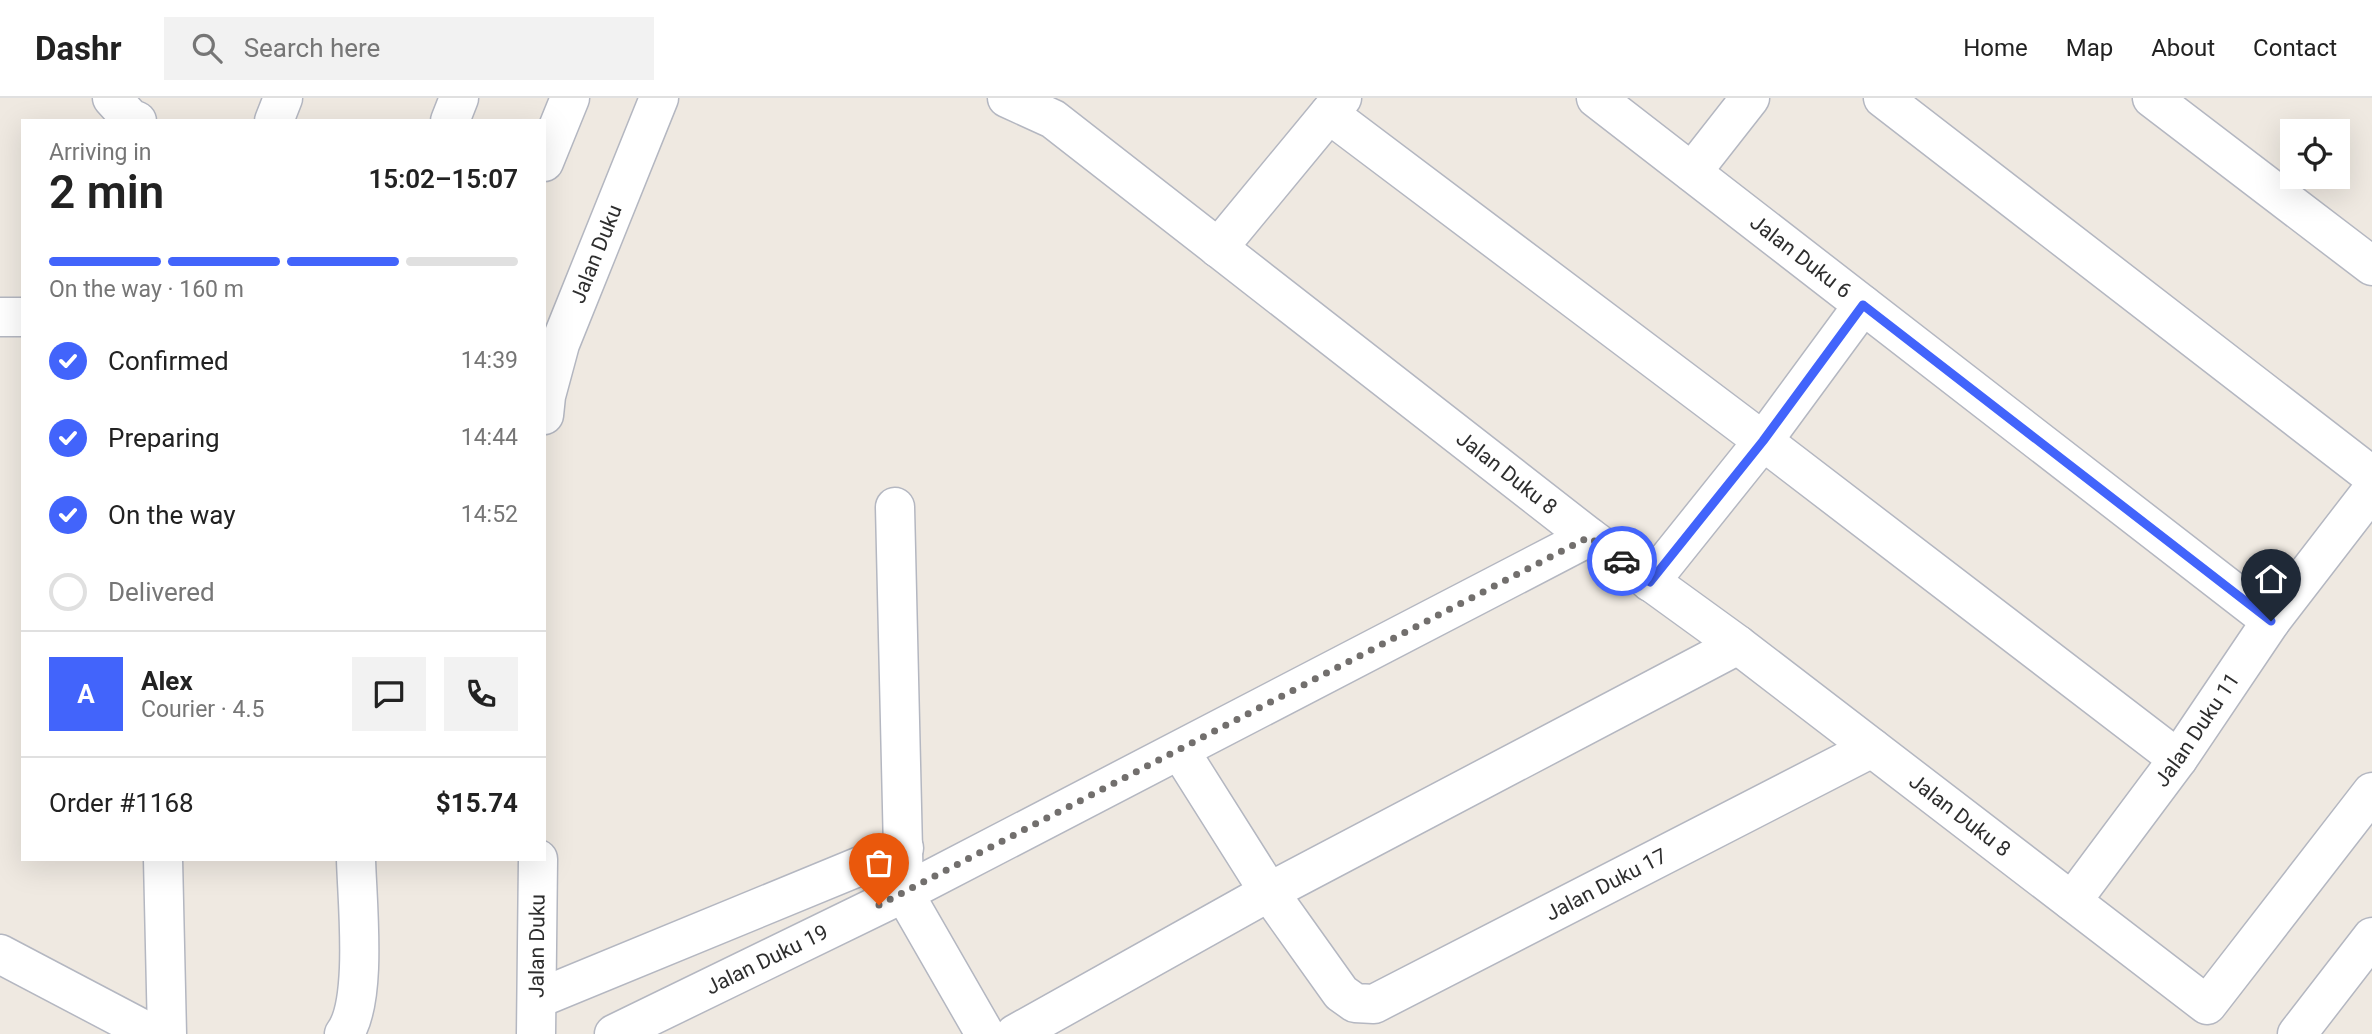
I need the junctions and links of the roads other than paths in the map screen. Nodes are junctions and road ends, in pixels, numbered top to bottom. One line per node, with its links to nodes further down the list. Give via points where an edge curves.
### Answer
1 (112, 98): 12 (street)
2 (283, 98): 13 (street)
3 (459, 98): 14 (street)
4 (570, 98): 15 (street)
5 (659, 98): 22 (street, Jalan Duku, via 560,344)
6 (1596, 98): 16 (street, Jalan Duku 6)
7 (1750, 98): 16 (street)
8 (1883, 98): 24 (street)
9 (2152, 98): 18 (street)
10 (1022, 101): 17 (street, Jalan Duku 8, via 1053,119)
11 (1336, 106): 17 (street); 23 (street)
12 (132, 119)
13 (275, 119)
14 (451, 119)
15 (546, 157)
16 (1692, 172): 19 (street, Jalan Duku 6)
17 (1218, 248): 27 (street, Jalan Duku 8)
18 (2372, 266)
19 (1863, 305): 23 (street); 29 (street, Jalan Duku 6)
20 (0, 317): 21 (street)
21 (21, 317)
22 (546, 396)
23 (1763, 441): 28 (street); 33 (street)
24 (2372, 475)
25 (2372, 490): 29 (street, Jalan Duku 11)
26 (895, 506): 35 (street)
27 (1589, 537): 28 (street, Jalan Duku 8); 32 (street, Jalan Duku 19)
28 (1650, 582): 30 (street, Jalan Duku 8)
29 (2271, 621): 33 (street, Jalan Duku 11)
30 (1738, 645): 31 (street, Jalan Duku 8); 39 (street)
31 (1872, 748): 39 (street, Jalan Duku 17, via 1374,1004 1355,1003 1340,993); 41 (street, Jalan Duku 8)
32 (1180, 751): 39 (street); 40 (street, Jalan Duku 19)
33 (2178, 759): 41 (street, Jalan Duku 11)
34 (2372, 792): 41 (street, Jalan Duku 8, via 2207,1005)
35 (904, 848): 40 (street); 44 (street)
36 (163, 861): 47 (street)
37 (356, 861): 45 (street, via 358,977)
38 (538, 861): 44 (street, Jalan Duku)
39 (1269, 892): 50 (street)
40 (904, 893): 48 (street, Jalan Duku 19); 49 (street)
41 (2072, 901)
42 (2372, 937): 51 (street)
43 (0, 954): 46 (street)
44 (537, 1017)
45 (346, 1032)
46 (152, 1034)
47 (167, 1034)
48 (614, 1034)
49 (985, 1034)
50 (1016, 1034)
51 (2297, 1034)

